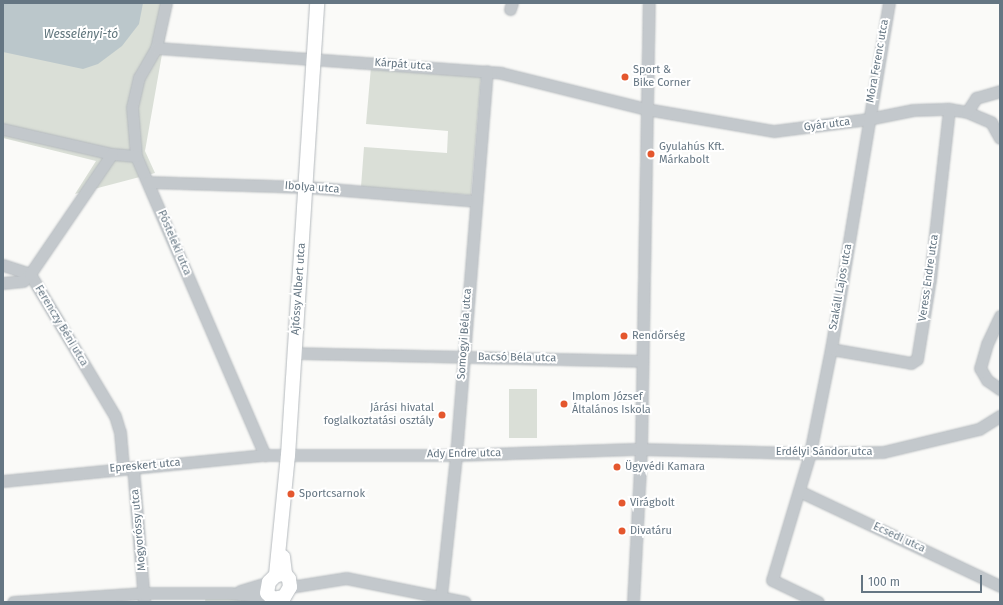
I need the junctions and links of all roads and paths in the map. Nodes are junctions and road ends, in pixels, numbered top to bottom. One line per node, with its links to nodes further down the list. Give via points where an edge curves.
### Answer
1 (166, 3): 5 (street)
2 (317, 3): 6 (main road, Ajtóssy Albert utca)
3 (649, 3): 9 (street)
4 (889, 3): 12 (street, Móra Ferenc utca)
5 (156, 48): 6 (street, Kárpát utca); 16 (street, via 139,77 132,107)
6 (314, 58): 7 (street, Kárpát utca); 18 (main road, Ajtóssy Albert utca)
7 (487, 72): 9 (street, Kárpát utca, via 501,73); 19 (street, Somogyi Béla utca)
8 (1000, 91): 11 (street, via 976,98)
9 (646, 109): 12 (street, Gyár utca, via 774,131); 27 (street)
10 (949, 109): 11 (street, Gyár utca); 12 (street, Gyár utca, via 913,110); 24 (street, Veress Endre utca, via 930,279 917,359 911,363)
11 (967, 112): 14 (street, Gyár utca, via 991,122)
12 (868, 120): 24 (street, Szakáll Lajos utca)
13 (3, 128): 15 (street)
14 (1000, 138)
15 (112, 154): 16 (street); 21 (street, Ferenczy Béni utca)
16 (136, 156): 17 (street, Pósteleki utca)
17 (148, 182): 18 (street, Ibolya utca); 32 (street, Pósteleki utca)
18 (306, 187): 19 (street, Ibolya utca); 25 (main road, Ajtóssy Albert utca)
19 (475, 201): 26 (street, Somogyi Béla utca)
20 (3, 265): 21 (street)
21 (30, 274): 22 (street, via 23,281); 35 (street, Ferenczy Béni utca, via 115,416)
22 (3, 283)
23 (1000, 316): 28 (street, via 987,344 980,368 987,380)
24 (831, 350): 31 (street, Szakáll Lajos utca)
25 (295, 353): 26 (street, Bacsó Béla utca); 33 (main road, Ajtóssy Albert utca)
26 (463, 357): 27 (street, Bacsó Béla utca); 34 (street, Somogyi Béla utca)
27 (642, 361): 30 (street)
28 (1000, 389)
29 (1000, 416): 31 (street, Erdélyi Sándor utca, via 979,429 883,452)
30 (641, 449): 31 (street, Erdélyi Sándor utca); 34 (street, Ady Endre utca); 44 (street)
31 (810, 453): 37 (street, Szakáll Lajos utca)
32 (265, 455): 33 (street, Epreskert utca); 35 (street, Epreskert utca)
33 (288, 455): 34 (street, Ady Endre utca); 39 (main road, Ajtóssy Albert utca)
34 (456, 455): 40 (street, Somogyi Béla utca)
35 (128, 468): 36 (street, Epreskert utca); 41 (street, Mogyoróssy utca)
36 (3, 480)
37 (799, 491): 38 (street, Ecsedi utca); 45 (street, Szakáll Lajos utca, via 772,580)
38 (1000, 586)
39 (279, 589): 40 (street, via 346,578); 41 (street)
40 (441, 596): 43 (street)
41 (144, 597): 42 (street)
42 (13, 602)
43 (465, 602)
44 (633, 602)
45 (818, 602)

